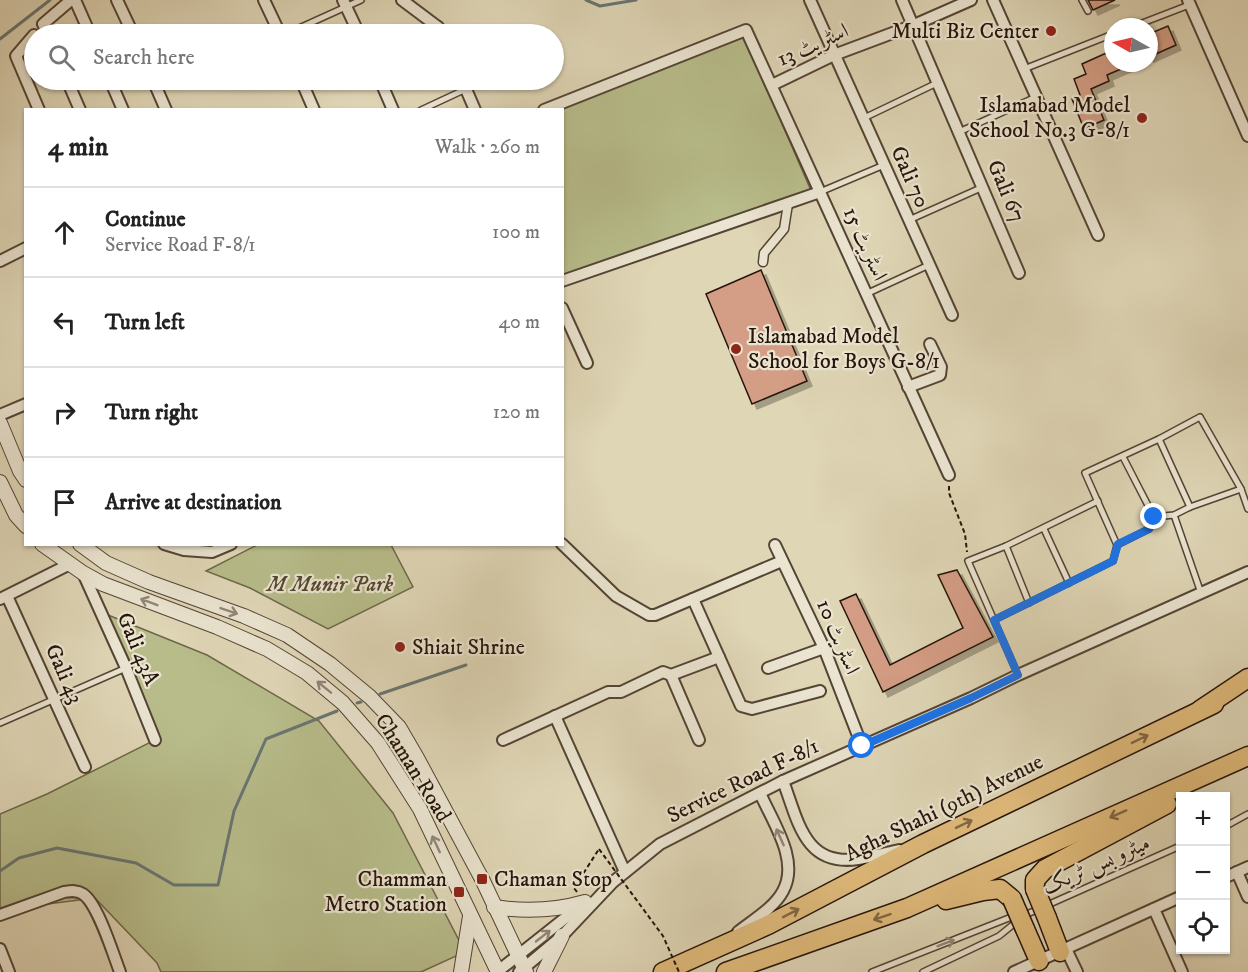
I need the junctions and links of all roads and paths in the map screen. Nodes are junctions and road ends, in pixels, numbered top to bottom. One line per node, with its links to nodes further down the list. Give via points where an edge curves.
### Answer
1 (73, 0): 15 (street); 16 (street)
2 (117, 0): 17 (street)
3 (264, 0): 18 (street)
4 (361, 0): 12 (lane)
5 (402, 0): 21 (street)
6 (810, 0): 25 (street, Gali 70)
7 (902, 0): 22 (street, Gali 67)
8 (971, 0): 22 (street, اسٹریٹ 13)
9 (993, 0): 26 (street)
10 (1082, 0): 13 (lane)
11 (1189, 2): 14 (lane); 50 (street)
12 (344, 3): 19 (lane); 20 (street)
13 (1088, 11)
14 (1153, 18)
15 (51, 24)
16 (85, 24)
17 (128, 24)
18 (275, 24)
19 (305, 24)
20 (354, 24)
21 (431, 24)
22 (914, 25): 25 (street, اسٹریٹ 13); 28 (street, Gali 67)
23 (1104, 38): 26 (lane)
24 (24, 47): 27 (street, via 16,56)
25 (834, 55): 29 (street, اسٹریٹ 13); 48 (street, Gali 70)
26 (1024, 69): 38 (street)
27 (24, 75)
28 (938, 82): 48 (lane); 49 (street, Gali 67)
29 (772, 85): 47 (street, اسٹریٹ 15, via 746,30); 53 (street, اسٹریٹ 15)
30 (30, 90): 39 (street)
31 (71, 90): 40 (street)
32 (114, 90): 41 (street)
33 (157, 90): 42 (street)
34 (305, 90): 43 (street)
35 (384, 90): 44 (street)
36 (454, 90): 45 (lane)
37 (467, 90): 46 (street)
38 (1036, 97): 49 (lane); 56 (street)
39 (38, 108)
40 (79, 108)
41 (122, 108)
42 (165, 108)
43 (313, 108)
44 (392, 108)
45 (424, 108)
46 (474, 108)
47 (549, 108)
48 (863, 119): 51 (street, Gali 70)
49 (960, 132): 52 (street, Gali 67)
50 (1248, 136)
51 (884, 165): 53 (lane); 55 (street, Gali 70)
52 (983, 187): 55 (lane); 61 (street, Gali 67)
53 (820, 192): 54 (street); 63 (street, اسٹریٹ 15)
54 (788, 204): 59 (street, via 784,229 764,253); 62 (street)
55 (909, 220): 60 (street, Gali 70)
56 (1098, 235)
57 (24, 249): 58 (street)
58 (0, 261)
59 (763, 262)
60 (929, 266): 63 (lane); 65 (street, Gali 70)
61 (1019, 273)
62 (564, 280)
63 (866, 294): 68 (street, اسٹریٹ 15)
64 (564, 312): 67 (street)
65 (952, 315)
66 (930, 344): 68 (street, via 941,368 940,375)
67 (587, 363)
68 (909, 387): 74 (street, اسٹریٹ 15)
69 (24, 405): 70 (street)
70 (0, 415)
71 (0, 423): 75 (street)
72 (1159, 439): 73 (lane); 77 (lane, via 1200,417); 80 (lane)
73 (1123, 457): 79 (lane, via 1085,473); 83 (lane)
74 (949, 475): 95 (path, via 949,493 964,534)
75 (24, 477)
76 (0, 482): 84 (street)
77 (1241, 489): 78 (lane); 80 (lane)
78 (1246, 499): 81 (lane)
79 (1098, 501): 85 (lane); 86 (lane)
80 (1190, 507): 82 (lane)
81 (1248, 509)
82 (1174, 515): 83 (lane); 100 (lane)
83 (1154, 517): 86 (lane, via 1149,529)
84 (24, 524)
85 (1044, 529): 93 (lane); 99 (lane)
86 (1118, 544): 99 (lane, via 1113,561)
87 (775, 545): 94 (street, اسٹریٹ 10)
88 (45, 546): 96 (street, Chaman Road)
89 (83, 546): 139 (street, Chaman Road, one-way to 139, via 106,563 149,582 287,635 370,697 399,727)
90 (171, 546): 91 (street, via 212,552)
91 (226, 546)
92 (564, 546): 102 (street, via 616,596 644,614 655,615)
93 (1006, 546): 95 (lane); 103 (lane)
94 (782, 561): 102 (street); 105 (street, اسٹریٹ 10)
95 (968, 561): 104 (lane)
96 (70, 564): 98 (street, Chaman Road); 101 (street)
97 (1248, 572): 100 (street, Service Road F-8/1)
98 (83, 573): 107 (street, Gali 43A); 143 (street, Chaman Road, one-way to 98, via 420,809 378,743 343,702 307,673 267,649)
99 (1069, 583): 103 (lane)
100 (1201, 595): 110 (street, Service Road F-8/1)
101 (4, 597): 114 (street, Gali 43)
102 (693, 599): 106 (street)
103 (1029, 603): 104 (lane)
104 (994, 620): 110 (lane)
105 (824, 648): 108 (street); 121 (street, اسٹریٹ 10)
106 (719, 657): 109 (street); 113 (street, via 741,706 746,709)
107 (126, 668): 114 (lane); 118 (street, Gali 43A)
108 (768, 668)
109 (671, 675): 116 (street, via 663,672); 120 (street)
110 (1018, 675): 121 (street, Service Road F-8/1)
111 (1248, 678): 115 (main road)
112 (1248, 689): 115 (main road, Agha Shahi (9th) Avenue)
113 (820, 691)
114 (53, 699): 117 (lane); 123 (street, Gali 43)
115 (1200, 710): 129 (main road, Agha Shahi (9th) Avenue, one-way to 115)
116 (555, 716): 119 (street); 132 (street)
117 (0, 723)
118 (155, 740)
119 (503, 740)
120 (699, 740)
121 (862, 746): 125 (street, Service Road F-8/1)
122 (1248, 756): 124 (main road)
123 (85, 767)
124 (1210, 773): 140 (main road, one-way to 140); 148 (main road, bridge, via 1176,799 1045,869 1035,880 1035,889)
125 (783, 781): 126 (street, Service Road F-8/1); 129 (street, via 806,840 818,854 856,860)
126 (760, 793): 132 (street, Service Road F-8/1, via 660,844); 146 (street, one-way to 126, via 784,891 789,872 787,854)
127 (1248, 814): 128 (lane)
128 (1230, 824)
129 (923, 844): 146 (main road, Agha Shahi (9th) Avenue, one-way to 129)
130 (1176, 848): 144 (lane, میٹرو بس ٹریک)
131 (1248, 867): 133 (street)
132 (625, 872): 138 (street, Service Road F-8/1)
133 (1237, 872): 134 (street); 136 (street)
134 (1230, 875)
135 (574, 888): 157 (path, bridge, via 599,849 663,936)
136 (1248, 897)
137 (1176, 899): 141 (street)
138 (591, 900): 139 (street, via 540,911); 145 (street, Service Road F-8/1); 150 (street, Service Road F-8/1, one-way to 138)
139 (494, 907): 150 (street, Chaman Road)
140 (908, 908): 144 (main road, bridge, via 1000,889); 158 (main road, one-way to 158)
141 (1154, 909): 148 (street); 163 (street)
142 (0, 915): 152 (street, via 64,892 82,894 93,905)
143 (470, 916): 153 (street); 154 (street, Chaman Road)
144 (1025, 922): 149 (main road); 159 (lane, میٹرو بس ٹریک, one-way to 144, via 1012,916); 160 (lane, میٹرو بس ٹریک)
145 (562, 936): 150 (street, Service Road F-8/1); 155 (street)
146 (719, 947): 156 (main road, Agha Shahi (9th) Avenue)
147 (0, 949): 151 (street)
148 (1063, 950): 149 (street); 162 (street)
149 (1039, 961): 161 (street)
150 (522, 967): 154 (street, Service Road F-8/1)
151 (9, 972)
152 (120, 972)
153 (461, 972)
154 (497, 972)
155 (544, 972)
156 (663, 972)
157 (679, 972)
158 (726, 972)
159 (872, 972)
160 (923, 972)
161 (1014, 972)
162 (1077, 972)
163 (1182, 972)

